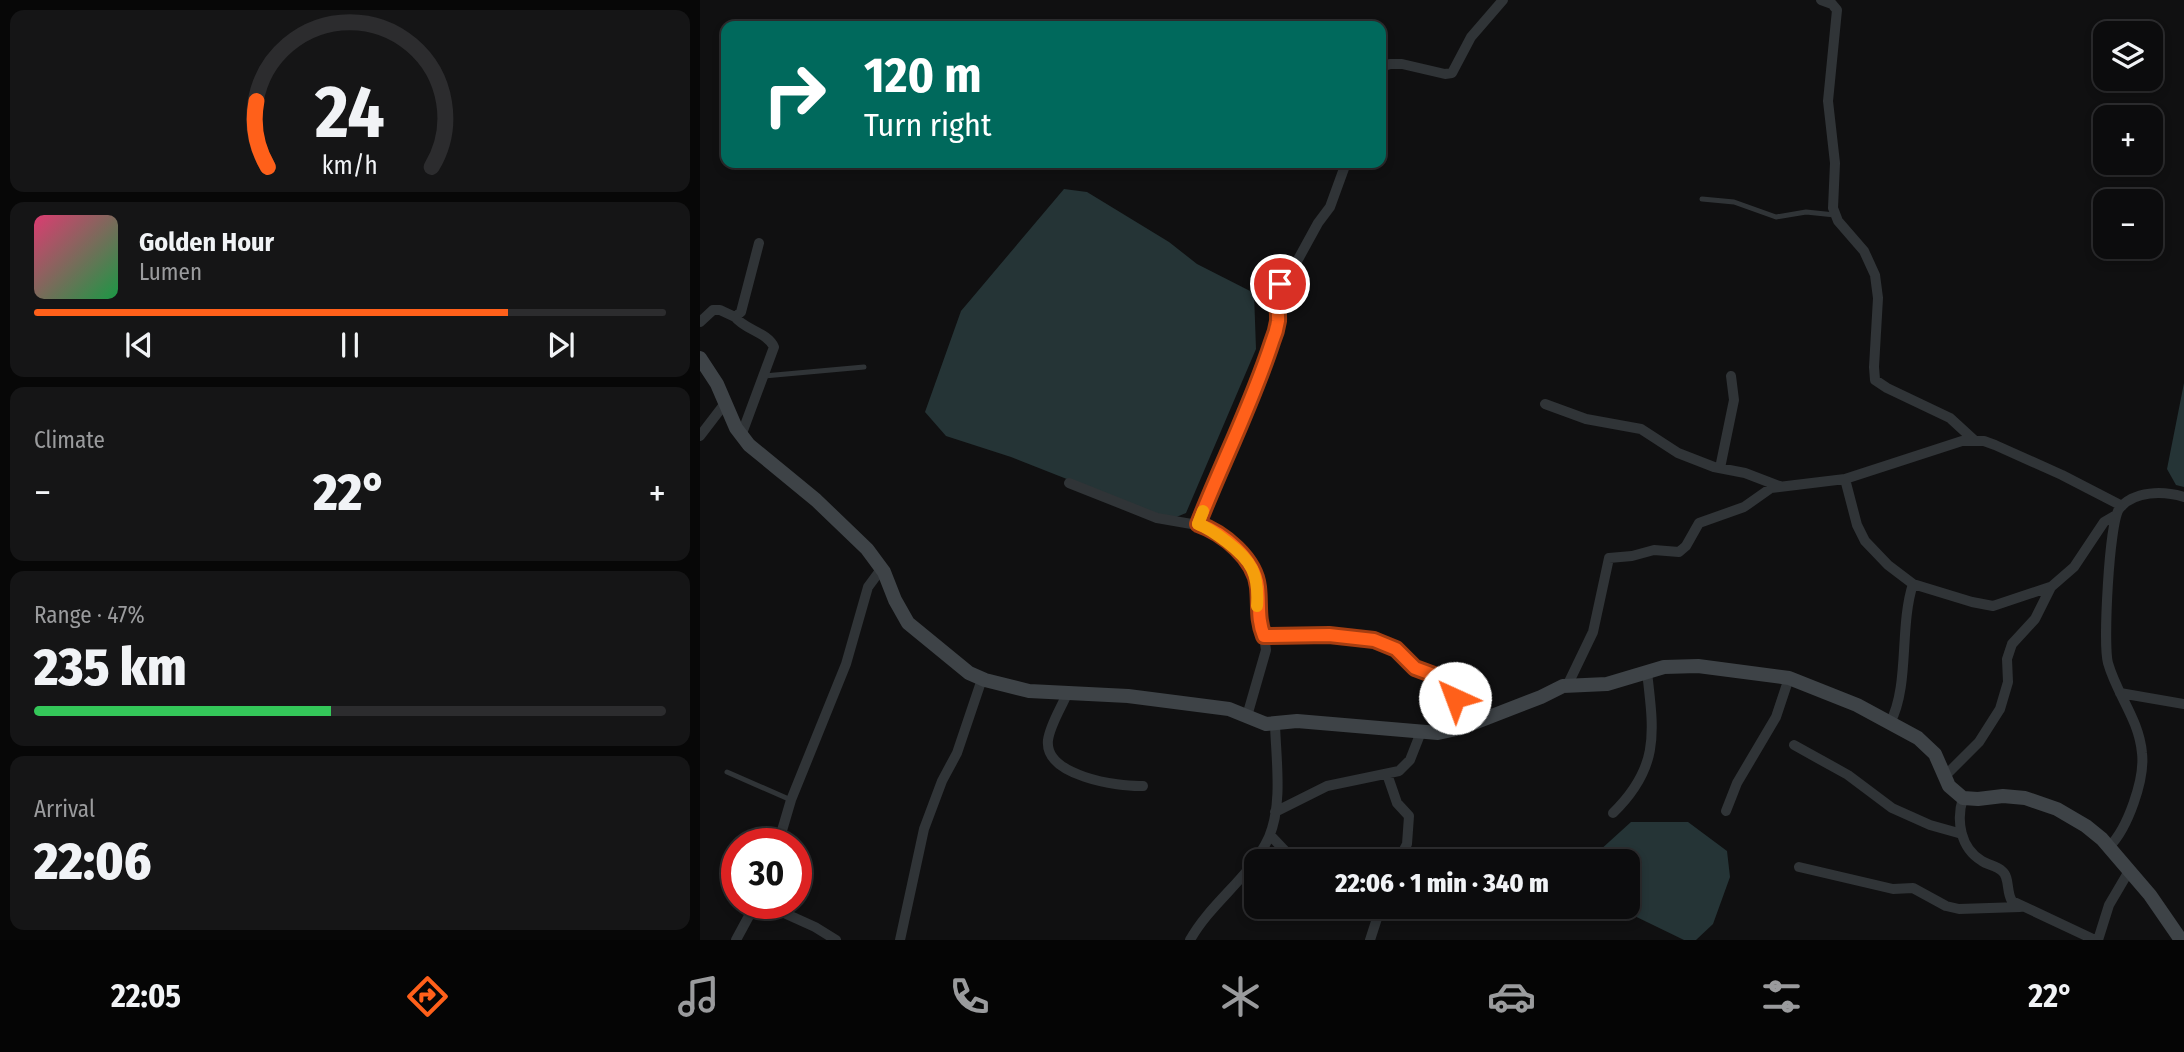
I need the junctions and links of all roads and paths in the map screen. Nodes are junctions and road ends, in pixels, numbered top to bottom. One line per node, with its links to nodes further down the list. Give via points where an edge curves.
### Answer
1 (1503, 0): 3 (street, via 1471,37 1452,73)
2 (1821, 0): 6 (street, via 1837,10 1828,101)
3 (1386, 66)
4 (1344, 168): 25 (street, via 1330,207 1276,291 1278,319 1272,343)
5 (1702, 199): 6 (lane, via 1734,202 1776,217 1805,212)
6 (1835, 215): 18 (street, via 1857,240 1875,275 1875,380 1950,418)
7 (759, 243): 8 (street, via 741,312)
8 (735, 317): 9 (street, via 713,310); 12 (street, via 774,345)
9 (700, 322)
10 (700, 358): 14 (street)
11 (864, 366): 12 (lane)
12 (764, 376): 17 (street)
13 (1731, 376): 19 (street, via 1734,400)
14 (726, 402): 16 (street); 17 (street)
15 (1545, 404): 19 (street, via 1586,419 1641,429 1678,453)
16 (700, 436)
17 (741, 436): 26 (street, via 831,513)
18 (1974, 440): 20 (street); 24 (street, via 2034,462)
19 (1720, 468): 22 (street)
20 (1845, 479): 22 (street); 27 (street, via 1865,541)
21 (1069, 483): 25 (street, via 1157,518)
22 (1779, 486): 33 (street, via 1744,507 1699,523 1679,552 1654,550 1609,558 1592,632)
23 (2184, 497): 24 (street, via 2154,493)
24 (2119, 511): 28 (street, via 2104,522 2074,567); 35 (street, via 2109,568 2106,652)
25 (1198, 524): 29 (street, via 1249,562 1257,581 1258,618)
26 (881, 568): 32 (street, via 908,623 955,664); 48 (street, via 868,587 846,664)
27 (1913, 584): 28 (street, via 1993,606); 38 (street, via 1898,700)
28 (2051, 587): 45 (street, via 2035,619 2008,651 2008,682 1992,724)
29 (1264, 636): 37 (street, via 1266,650); 40 (street, via 1347,636 1389,644 1415,668 1454,685)
30 (1647, 672): 31 (street, via 1698,666); 33 (street, via 1606,684); 51 (street, via 1652,734 1647,762 1636,788)
31 (1789, 678): 38 (street); 49 (street, via 1776,717 1737,783)
32 (982, 679): 34 (street, via 1029,691); 66 (street, via 957,753 923,829)
33 (1569, 684): 40 (street)
34 (1067, 694): 37 (street, via 1155,699); 46 (street, via 1048,740 1056,763 1112,783)
35 (2120, 694): 36 (street); 55 (street, via 2138,732 2142,764 2126,823)
36 (2184, 704)
37 (1247, 716): 39 (street)
38 (1890, 723): 45 (street, via 1932,749)
39 (1276, 724): 41 (street, via 1297,721); 50 (street)
40 (1450, 731): 41 (street)
41 (1422, 732): 44 (street, via 1405,766)
42 (1794, 746): 53 (street, via 1848,775 1892,808)
43 (727, 772): 48 (lane)
44 (1388, 774): 50 (street, via 1327,786); 57 (street, via 1397,803 1409,816)
45 (1945, 776): 47 (street, via 1954,792)
46 (1143, 786)
47 (1964, 798): 53 (street, via 1959,817); 55 (street, via 2014,797 2041,802 2086,826)
48 (791, 800): 52 (street)
49 (1727, 811)
50 (1275, 812): 54 (street)
51 (1613, 813)
52 (783, 828)
53 (1962, 834): 60 (street, via 1980,860 2003,871 2008,895)
54 (1270, 835): 56 (street); 67 (street)
55 (2109, 847): 59 (street)
56 (1284, 849)
57 (1405, 849)
58 (1799, 867): 60 (street, via 1893,889 1910,887 1959,909)
59 (2129, 871): 69 (street, via 2109,905); 70 (street)
60 (2020, 907): 69 (street)
61 (747, 919): 64 (street)
62 (797, 919): 65 (street)
63 (1377, 919): 68 (street)
64 (736, 940)
65 (836, 940)
66 (900, 940)
67 (1189, 940)
68 (1370, 940)
69 (2097, 940)
70 (2181, 940)

